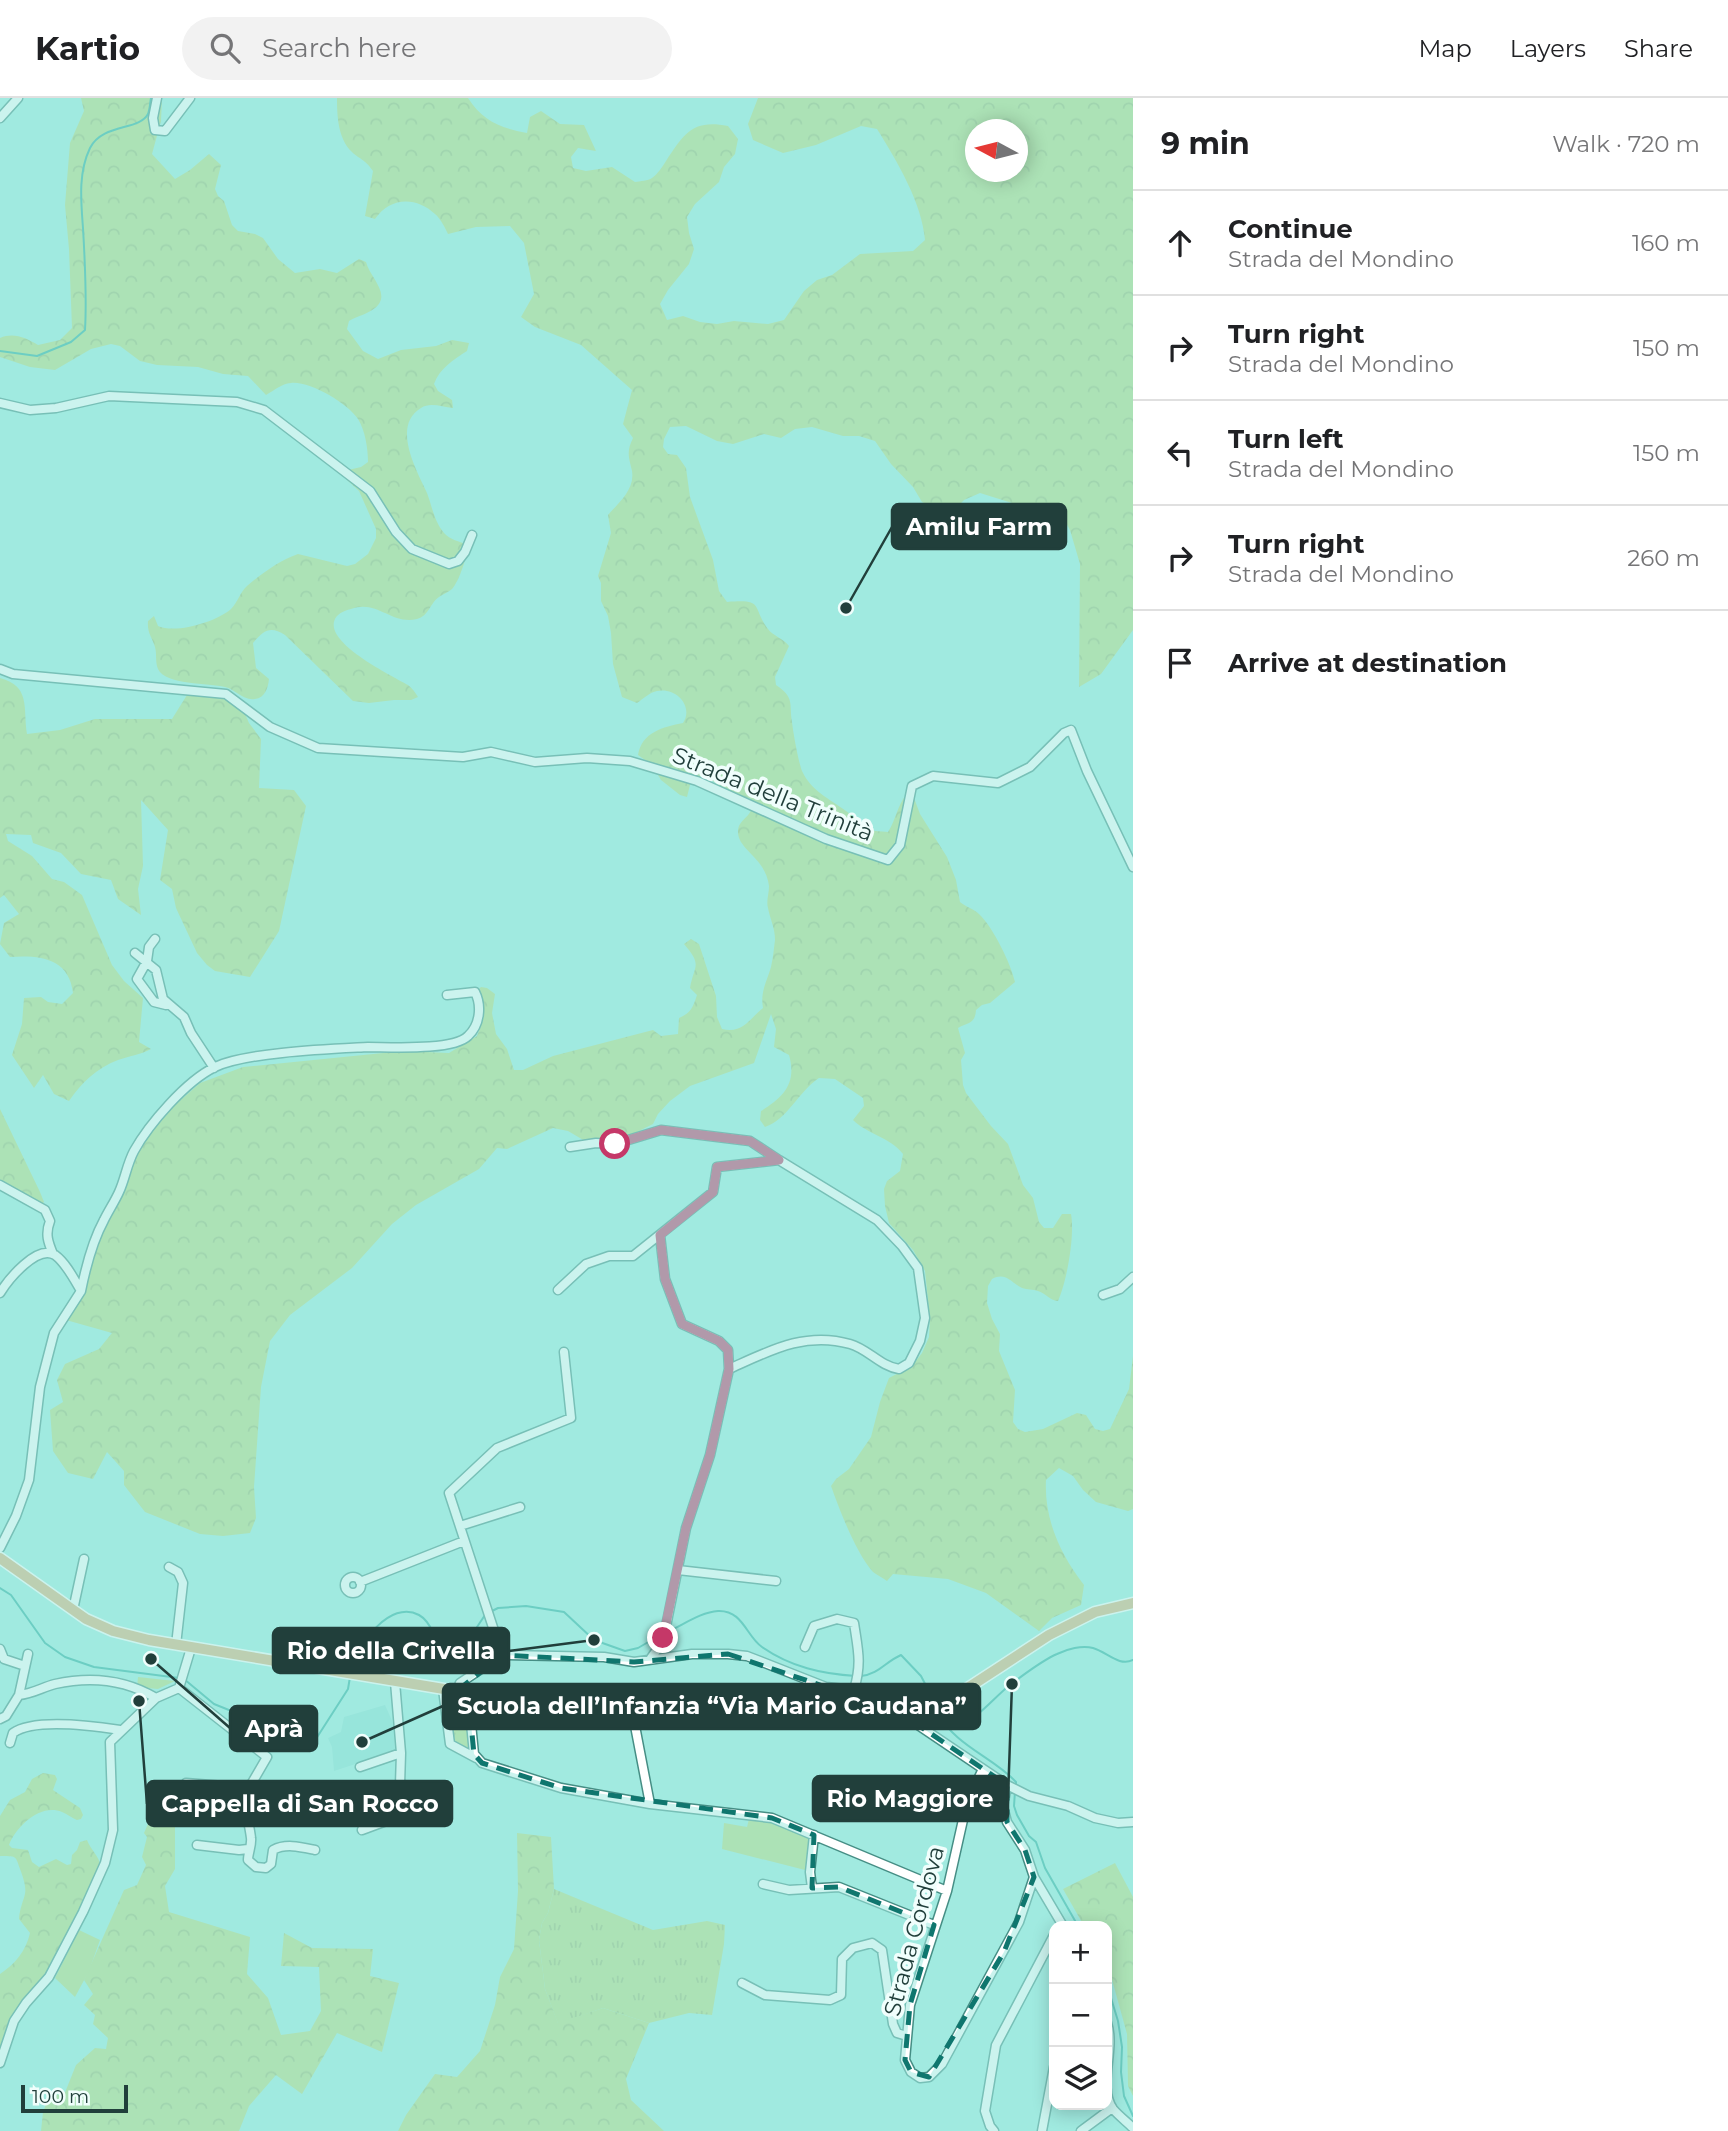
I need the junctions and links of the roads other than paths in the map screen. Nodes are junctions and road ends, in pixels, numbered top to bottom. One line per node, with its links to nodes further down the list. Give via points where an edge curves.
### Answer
1 (18, 98): 4 (street)
2 (157, 98): 3 (street, via 155,130 165,131)
3 (190, 98)
4 (0, 118)
5 (0, 403): 6 (street, via 30,410 108,396 237,402 264,410 370,491 396,533 412,549 449,564 458,561)
6 (472, 535)
7 (0, 669): 8 (street, Strada della Trinità, via 13,674 226,694 270,727 318,748 463,757 491,752 535,762 630,761 697,781 826,839 888,860 900,845 912,786 933,776 998,783 1030,768 1071,730)
8 (1133, 867)
9 (155, 939): 11 (street)
10 (135, 953): 11 (street)
11 (146, 963): 13 (street, via 156,970 163,999); 13 (street, via 137,979 154,1002)
12 (447, 995): 14 (street, via 475,992 479,1018 467,1037 445,1046 280,1054)
13 (169, 1005): 14 (street, via 184,1017)
14 (214, 1068): 22 (street, via 155,1120 133,1153 88,1257)
15 (570, 1147): 16 (street, via 615,1144 661,1130 750,1141)
16 (779, 1160): 18 (street, via 717,1167 713,1192); 26 (street, via 877,1220 902,1246 918,1268 923,1291 925,1318 920,1341 909,1363 899,1369 852,1345 805,1339)
17 (0, 1185): 19 (street, via 45,1210)
18 (660, 1235): 21 (street, via 633,1256 609,1256 586,1264); 26 (street, via 665,1279 682,1324 719,1341 728,1350)
19 (53, 1254): 22 (street); 23 (street, via 44,1253 17,1270)
20 (1133, 1277): 24 (street, via 1120,1289)
21 (558, 1290)
22 (81, 1291): 30 (street, via 54,1334 40,1387 29,1480)
23 (0, 1293)
24 (1103, 1295)
25 (564, 1352): 28 (street, via 571,1418 496,1448 449,1493)
26 (729, 1369): 34 (street)
27 (520, 1507): 28 (street)
28 (460, 1526): 29 (street)
29 (464, 1541): 36 (street); 44 (street)
30 (0, 1548)
31 (0, 1558): 38 (main road)
32 (84, 1559): 38 (street)
33 (169, 1567): 39 (street, via 183,1583)
34 (678, 1570): 35 (street); 45 (street, via 663,1638)
35 (776, 1581)
36 (360, 1582)
37 (1133, 1603): 58 (main road, via 1095,1612 1049,1635)
38 (73, 1611): 39 (main road, via 113,1631)
39 (176, 1645): 41 (main road)
40 (805, 1647): 50 (street, via 814,1626 837,1619 853,1623 860,1657)
41 (191, 1648): 47 (street); 48 (main road)
42 (0, 1649): 46 (street, via 4,1659)
43 (28, 1654): 46 (street)
44 (502, 1655): 45 (street, via 634,1662); 51 (street, via 460,1683)
45 (650, 1658): 50 (street, via 747,1656 826,1687)
46 (25, 1666): 53 (street)
47 (181, 1681): 54 (street); 68 (street, via 267,1757)
48 (395, 1682): 49 (main road); 61 (street)
49 (443, 1689): 51 (main road); 62 (street, via 450,1744)
50 (854, 1690): 57 (street)
51 (457, 1691): 52 (main road)
52 (468, 1693): 55 (main road); 62 (street, via 474,1754)
53 (19, 1695): 54 (street, via 51,1684 98,1679 115,1680); 56 (street)
54 (156, 1698): 59 (street)
55 (631, 1705): 57 (main road); 71 (street)
56 (0, 1719)
57 (845, 1719): 58 (main road)
58 (912, 1721): 64 (street)
59 (120, 1730): 60 (street, via 32,1725 13,1733); 87 (street, via 109,1748 113,1830 105,1863 49,1977 14,2021)
60 (10, 1743)
61 (401, 1753): 63 (street); 66 (street)
62 (480, 1760): 71 (street, via 561,1788)
63 (360, 1767)
64 (983, 1769): 67 (street); 81 (street, Strada Cordova, via 967,1802)
65 (186, 1783): 68 (street)
66 (400, 1785): 70 (street); 73 (street, via 397,1817)
67 (1009, 1786): 72 (street, via 1094,1818); 78 (street, via 1003,1807 1007,1822 1026,1850)
68 (249, 1788): 69 (street); 76 (street, via 245,1811 252,1841)
69 (307, 1794)
70 (360, 1798)
71 (650, 1804): 74 (street, via 772,1818)
72 (1133, 1822)
73 (362, 1830)
74 (814, 1835): 80 (street); 81 (street)
75 (197, 1845): 76 (street)
76 (248, 1849): 77 (street, via 250,1864 266,1868 278,1847)
77 (315, 1850)
78 (1034, 1877): 82 (street); 86 (street, via 1019,1922 942,2064 929,2077 911,2072 905,2060)
79 (763, 1884): 80 (street)
80 (813, 1888): 83 (street, via 839,1887)
81 (947, 1891): 83 (street, Strada Cordova)
82 (1059, 1921)
83 (934, 1925): 86 (street, Strada Cordova, via 910,2005)
84 (1049, 1944): 92 (street, via 996,2045 985,2111)
85 (742, 1983): 86 (street, Strada Cordova, via 765,1995 830,2000 841,1995 842,1959 853,1948 872,1943 882,1950 893,2024 897,2033)
86 (907, 2036)
87 (0, 2063)
88 (1049, 2094): 93 (street)
89 (1112, 2108): 91 (street)
90 (1109, 2110): 94 (street)
91 (1133, 2128)
92 (994, 2131)
93 (1042, 2131)
94 (1081, 2131)

